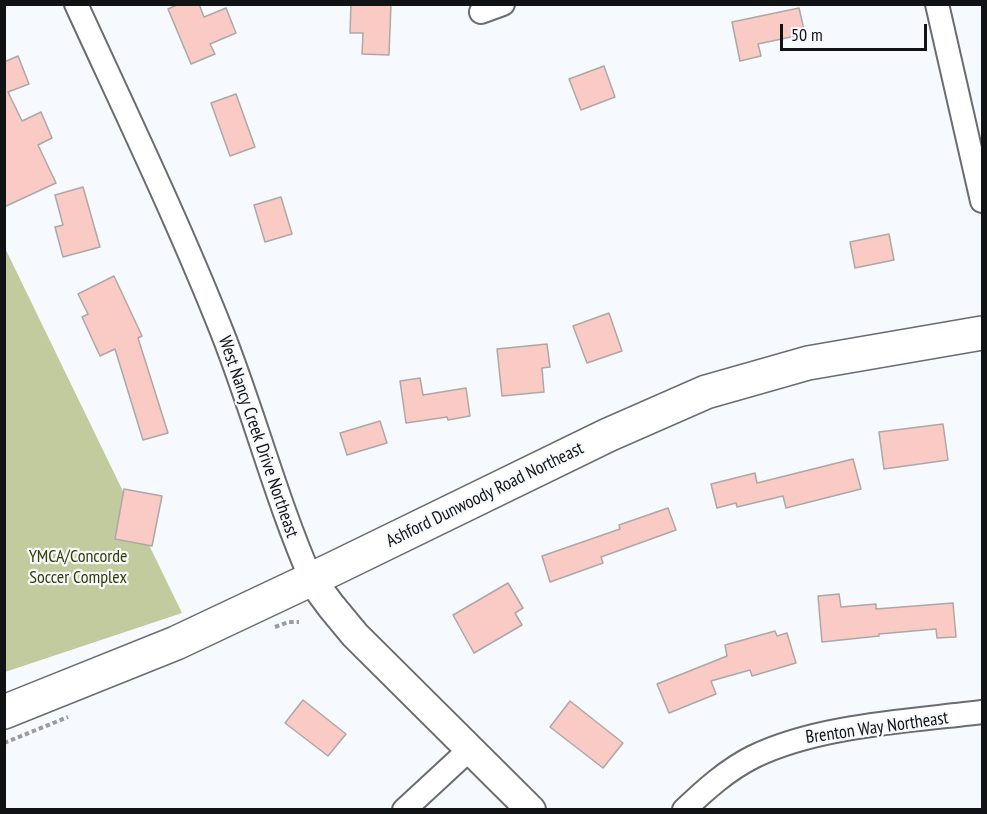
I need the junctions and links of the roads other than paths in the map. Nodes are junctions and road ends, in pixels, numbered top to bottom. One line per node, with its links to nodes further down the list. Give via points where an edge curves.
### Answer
1 (76, 4): 7 (street, West Nancy Creek Drive Northeast, via 222,332)
2 (503, 4): 4 (street)
3 (937, 4): 5 (street)
4 (481, 12)
5 (982, 201)
6 (982, 333): 7 (main road, Ashford Dunwoody Road Northeast, via 808,363 706,392 608,435)
7 (311, 579): 8 (main road, Ashford Dunwoody Road Northeast, via 176,643); 10 (street, West Nancy Creek Drive Northeast, via 355,635)
8 (4, 712)
9 (982, 712): 13 (street, Brenton Way Northeast, via 848,729 795,740 752,757 715,781)
10 (470, 749): 11 (street); 12 (street, West Nancy Creek Drive Northeast)
11 (404, 810)
12 (531, 810)
13 (684, 810)

